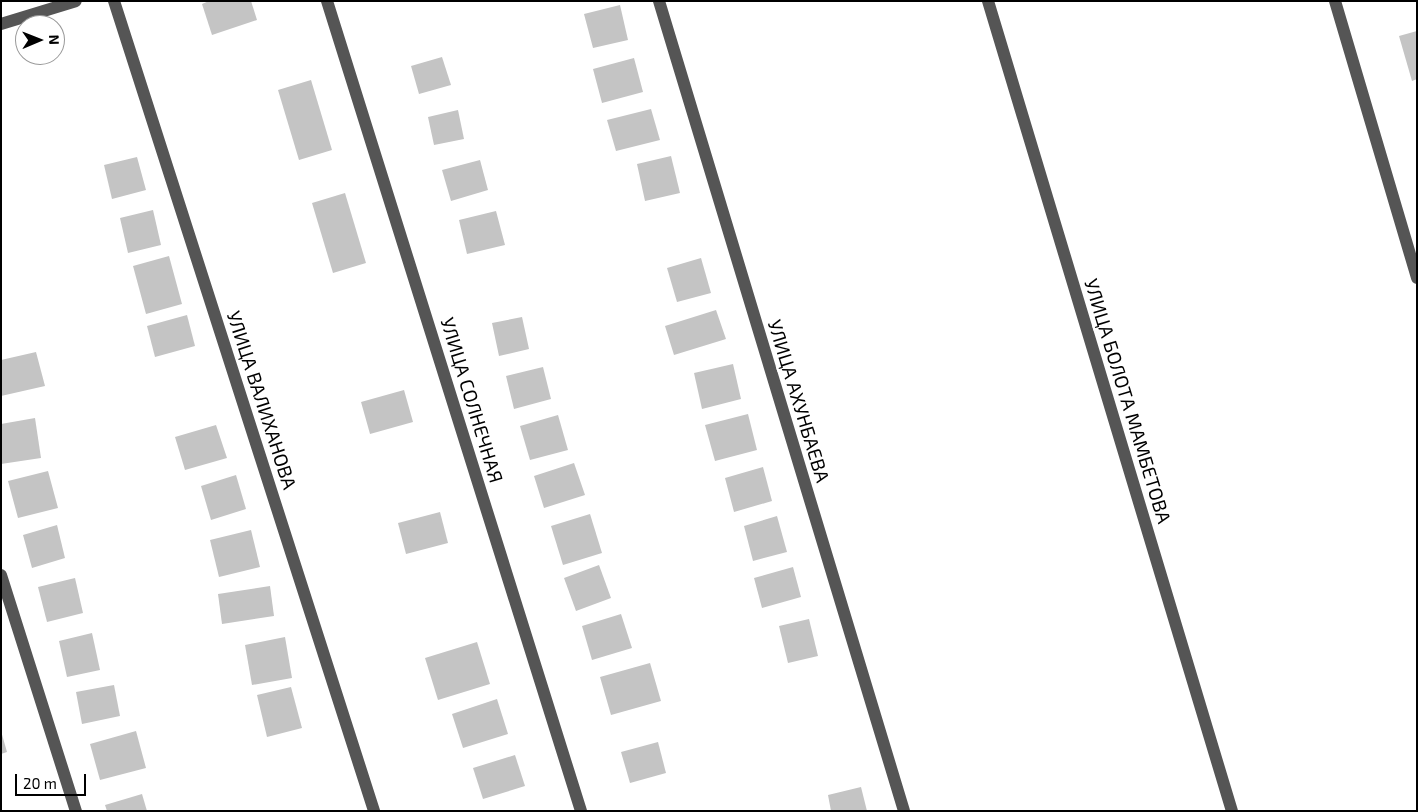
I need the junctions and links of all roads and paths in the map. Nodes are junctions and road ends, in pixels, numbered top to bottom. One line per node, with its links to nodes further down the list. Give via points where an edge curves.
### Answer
1 (76, 1): 7 (street)
2 (114, 1): 11 (street, УЛИЦА ВАЛИХАНОВА)
3 (327, 1): 12 (street, УЛИЦА СОЛНЕЧНАЯ)
4 (659, 1): 13 (street, УЛИЦА АХУНБАЕВА)
5 (988, 1): 14 (street, УЛИЦА БОЛОТА МАМБЕТОВА)
6 (1335, 1): 8 (street)
7 (1, 24)
8 (1417, 278)
9 (1, 575): 10 (street)
10 (76, 811)
11 (374, 811)
12 (581, 811)
13 (904, 811)
14 (1232, 811)

